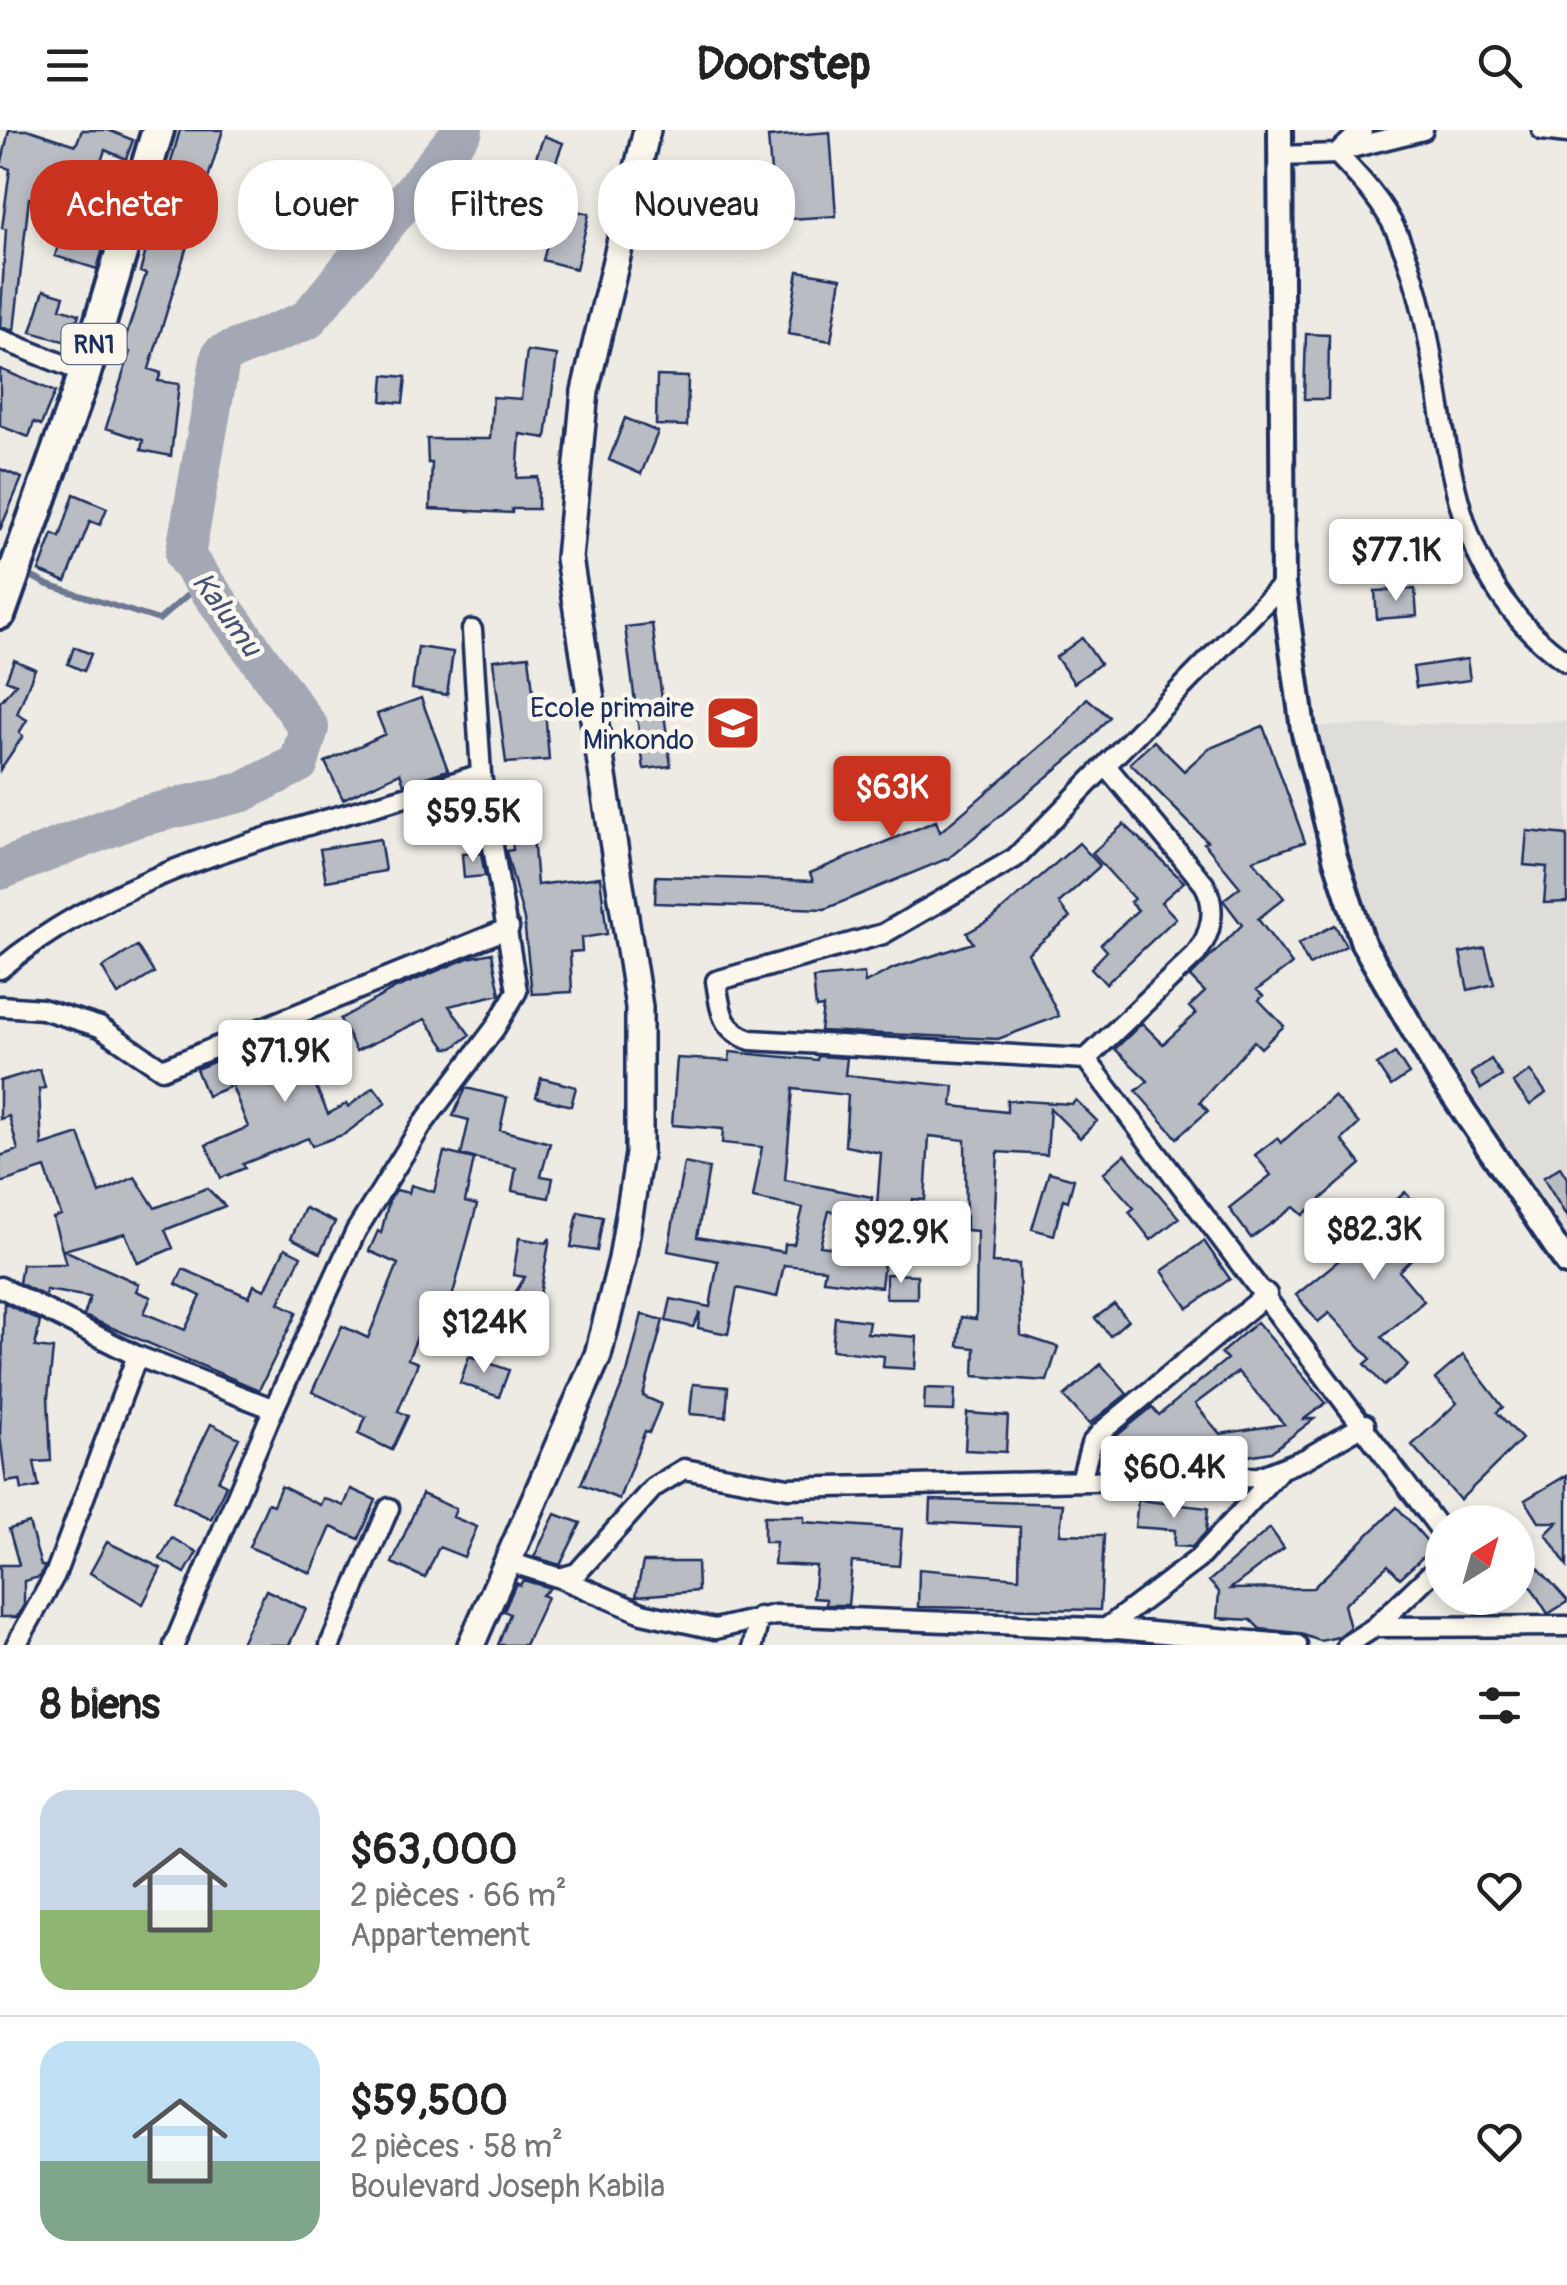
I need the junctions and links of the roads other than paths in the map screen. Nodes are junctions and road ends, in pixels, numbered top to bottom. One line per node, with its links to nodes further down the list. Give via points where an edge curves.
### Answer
1 (158, 130): 11 (highway, RN1)
2 (647, 130): 32 (main road, via 584,390 569,558 639,1007 639,1154 598,1355)
3 (1280, 130): 9 (street)
4 (1362, 130): 8 (street)
5 (1423, 130): 8 (street)
6 (1542, 130): 7 (street)
7 (1567, 133)
8 (1340, 152): 9 (street); 15 (street, via 1398,234 1419,302 1444,444 1492,584 1524,628)
9 (1280, 156): 12 (street)
10 (0, 339): 11 (street)
11 (84, 373): 13 (highway, RN1)
12 (1283, 584): 16 (street); 22 (street, via 1303,728 1352,921 1440,1076)
13 (4, 603)
14 (472, 630): 17 (street)
15 (1567, 662)
16 (1107, 767): 21 (street, via 1204,884 1212,908 1210,934 1196,954); 21 (street, via 1031,846 902,925 716,982 722,1022 750,1040)
17 (481, 774): 18 (street); 19 (street, via 130,887 72,914)
18 (509, 928): 20 (street, via 162,1069 100,1027 42,1009); 26 (street, via 517,990 375,1198)
19 (0, 969)
20 (0, 1006)
21 (1086, 1059): 24 (street)
22 (1567, 1263)
23 (0, 1287): 25 (street)
24 (1267, 1294): 27 (street); 29 (street, via 1101,1432)
25 (137, 1356): 26 (street); 39 (street, via 55,1576)
26 (274, 1409): 40 (street)
27 (1365, 1424): 28 (street); 31 (street)
28 (1279, 1472): 29 (street, via 1260,1478); 37 (street, via 1198,1559)
29 (1080, 1480): 33 (street, via 788,1488 684,1469 654,1486 577,1574)
30 (388, 1508): 41 (street)
31 (1425, 1508)
32 (509, 1562): 33 (street); 42 (main road)
33 (560, 1578): 35 (street, via 642,1613 715,1629)
34 (1425, 1579): 38 (street)
35 (760, 1617): 37 (street); 43 (street)
36 (1567, 1626): 38 (street)
37 (1105, 1628): 44 (street)
38 (1375, 1628): 45 (street)
39 (16, 1645)
40 (174, 1645)
41 (330, 1645)
42 (471, 1645)
43 (754, 1645)
44 (1297, 1645)
45 (1347, 1645)

